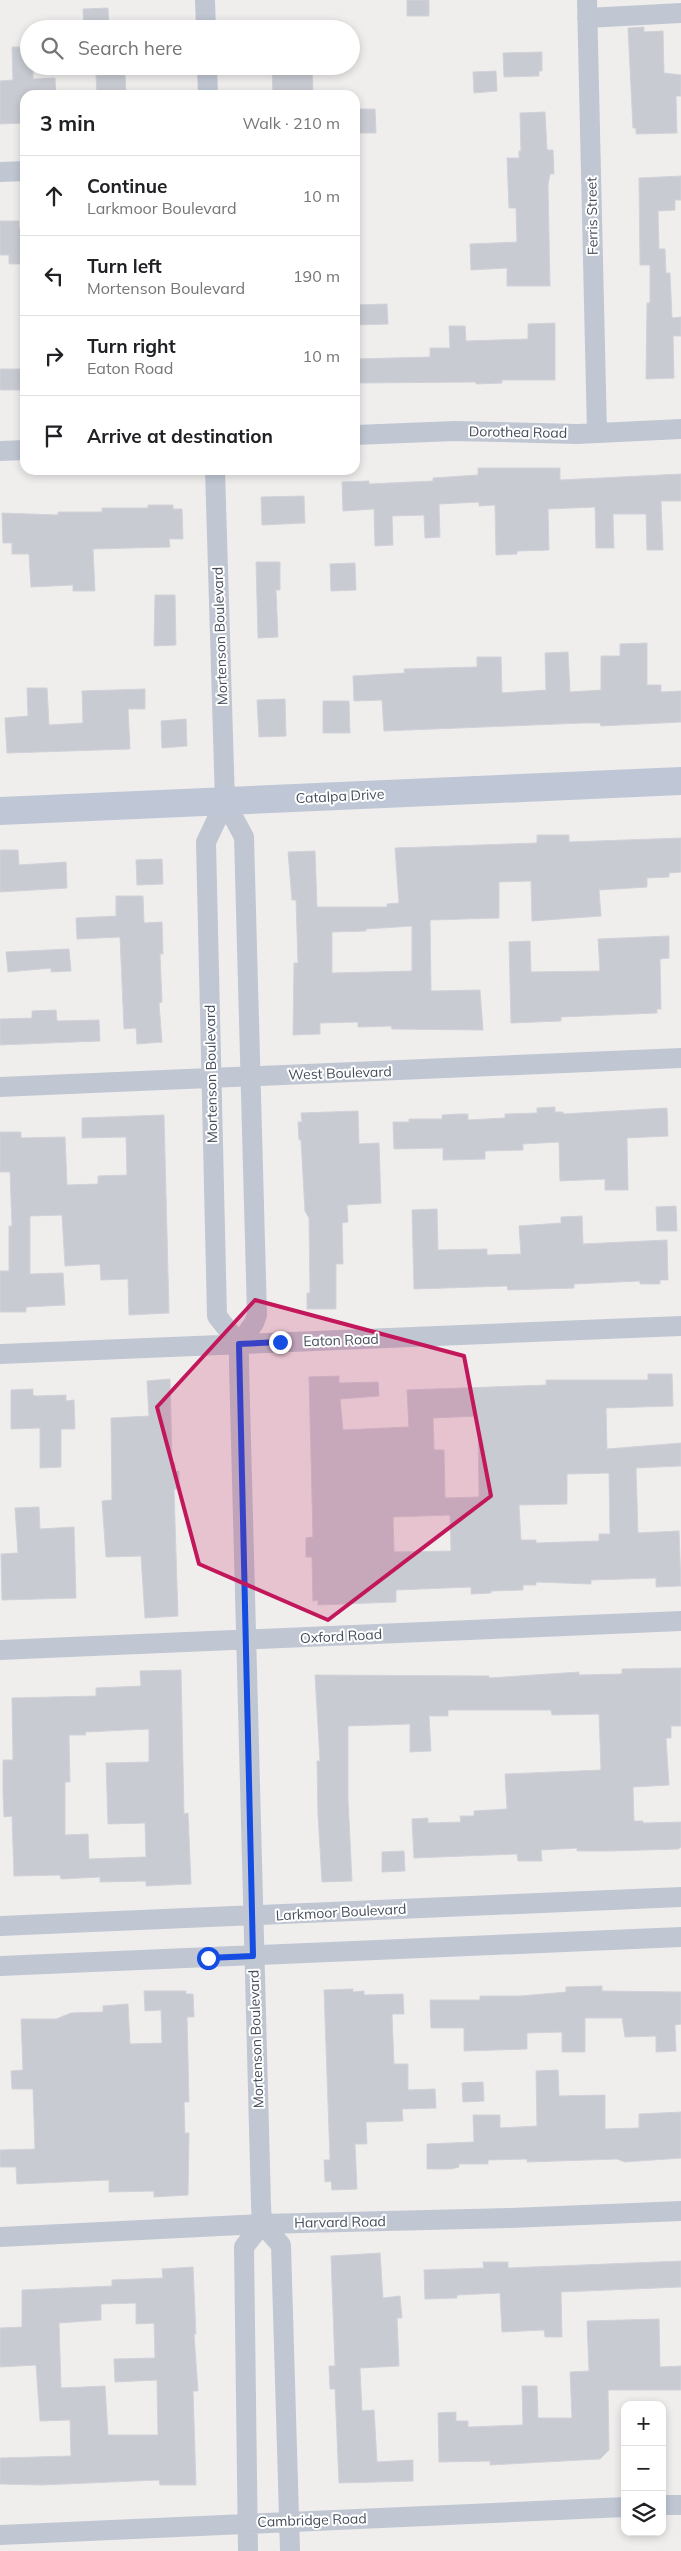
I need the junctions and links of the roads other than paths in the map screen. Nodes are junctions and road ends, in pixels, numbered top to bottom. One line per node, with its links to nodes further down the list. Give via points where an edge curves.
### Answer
1 (205, 0): 4 (street)
2 (587, 9): 3 (street); 10 (street, Ferris Street)
3 (681, 13)
4 (206, 20)
5 (207, 75): 6 (street)
6 (208, 90)
7 (20, 171): 8 (street)
8 (0, 172)
9 (681, 429): 10 (street, Dorothea Road)
10 (597, 433): 11 (street, Dorothea Road, via 456,431)
11 (360, 435)
12 (20, 450): 13 (street)
13 (0, 451)
14 (215, 475): 16 (street, Mortenson Boulevard)
15 (681, 781): 16 (street, Catalpa Drive)
16 (225, 802): 17 (street, Catalpa Drive); 19 (street, Mortenson Boulevard, via 244,837); 20 (street, Mortenson Boulevard, via 206,842)
17 (0, 811)
18 (681, 1058): 19 (street, West Boulevard)
19 (250, 1076): 20 (street, West Boulevard); 23 (street, Mortenson Boulevard, via 257,1315)
20 (210, 1078): 21 (street, West Boulevard); 23 (street, Mortenson Boulevard, via 217,1316)
21 (0, 1088)
22 (681, 1326): 23 (street, Eaton Road)
23 (239, 1344): 24 (street, Eaton Road); 26 (street, Mortenson Boulevard)
24 (0, 1354)
25 (681, 1620): 26 (street, Oxford Road)
26 (245, 1640): 27 (street, Oxford Road); 29 (street, Mortenson Boulevard)
27 (0, 1650)
28 (681, 1897): 29 (street, Larkmoor Boulevard)
29 (252, 1917): 30 (street, Larkmoor Boulevard); 32 (street, Mortenson Boulevard)
30 (0, 1926)
31 (681, 1937): 32 (street)
32 (253, 1956): 33 (street); 35 (street, Mortenson Boulevard)
33 (0, 1966)
34 (681, 2211): 35 (street, Harvard Road)
35 (262, 2224): 36 (street, Harvard Road); 40 (street, via 281,2245); 41 (street, via 244,2246)
36 (0, 2237)
37 (681, 2505): 38 (street)
38 (666, 2506)
39 (621, 2507): 40 (street, Cambridge Road)
40 (289, 2521): 41 (street, Cambridge Road); 44 (street)
41 (247, 2522): 42 (street, Cambridge Road); 43 (street)
42 (0, 2535)
43 (248, 2551)
44 (290, 2551)

